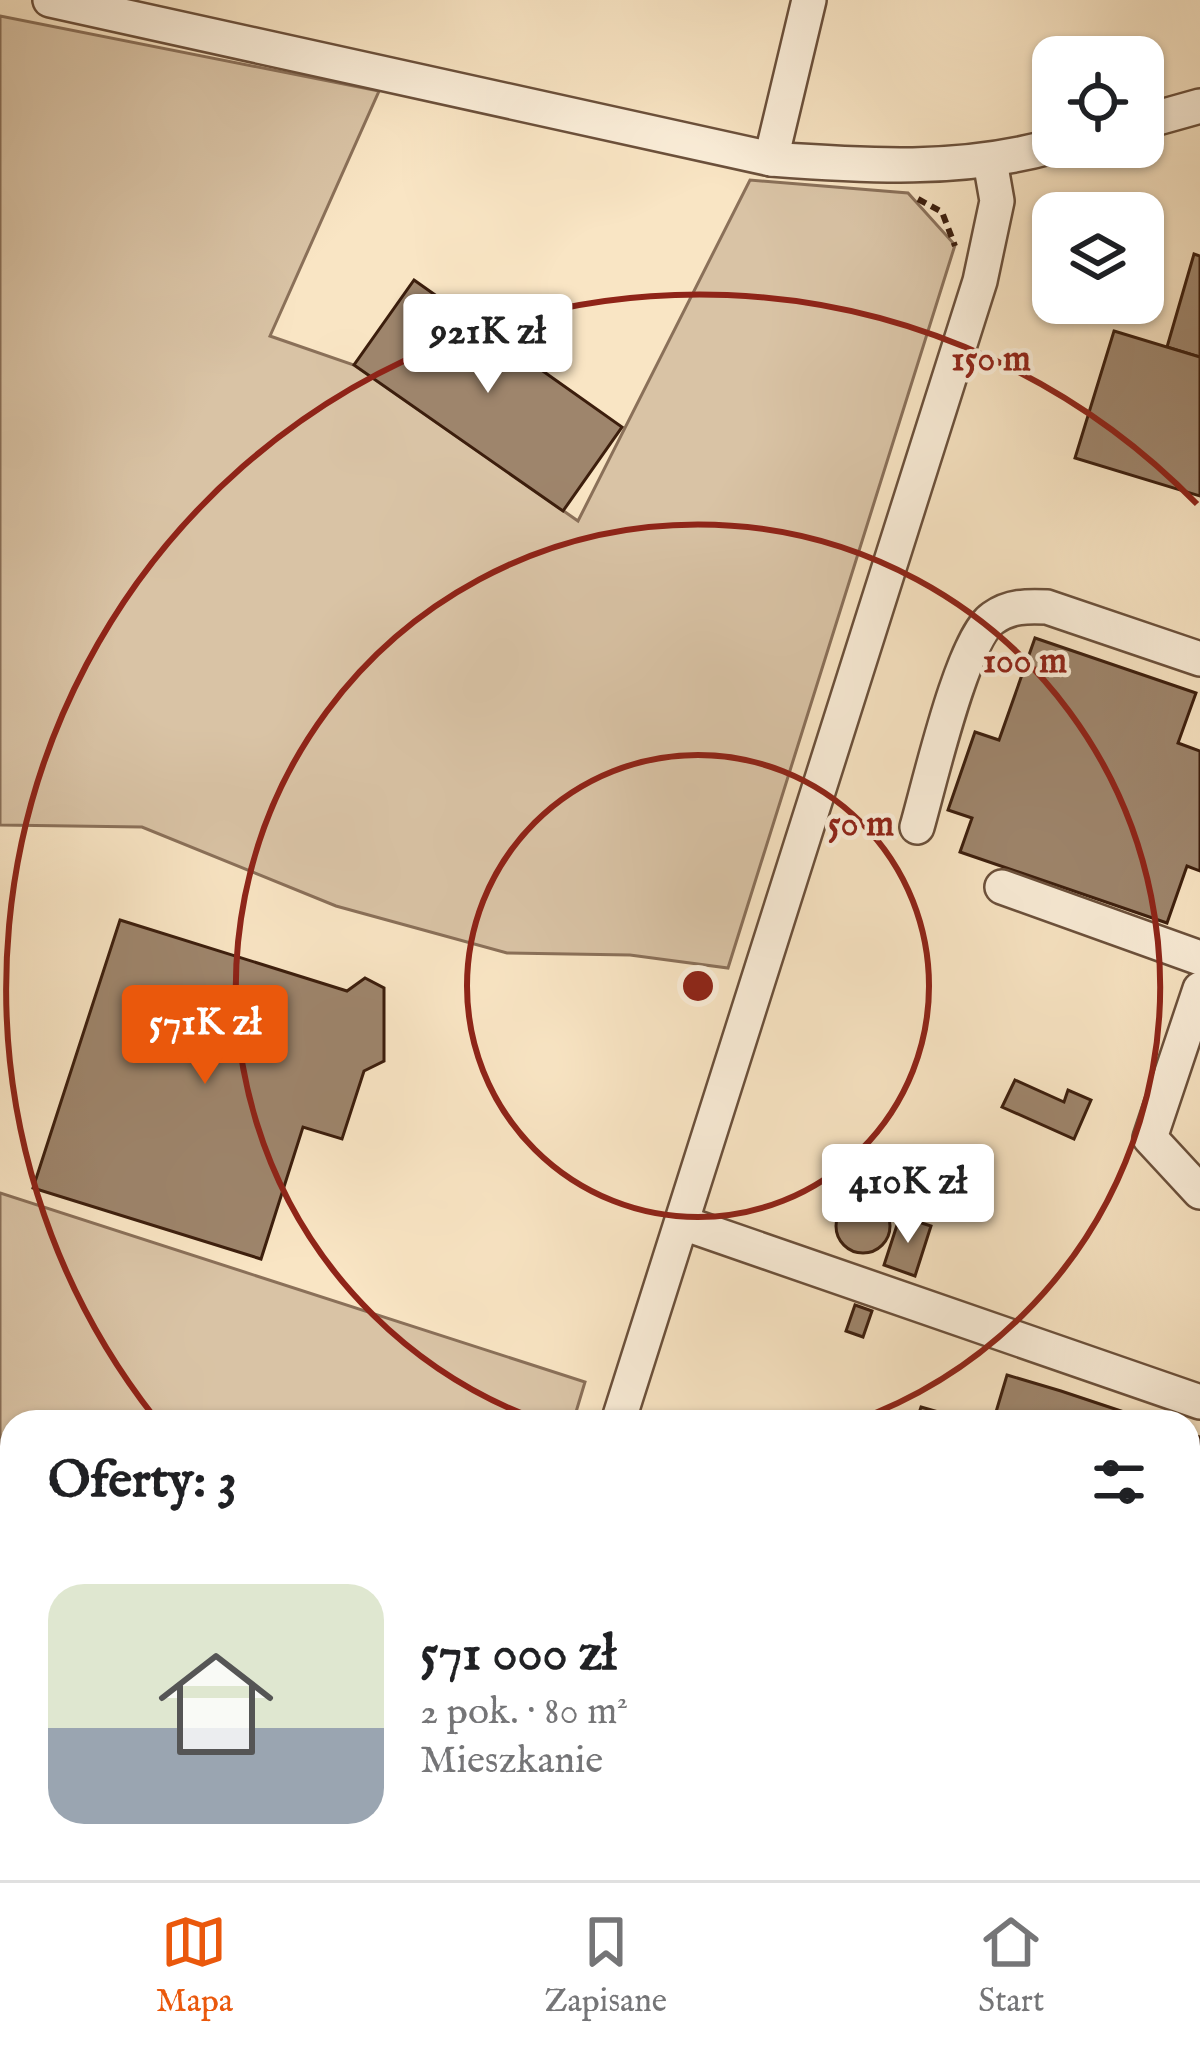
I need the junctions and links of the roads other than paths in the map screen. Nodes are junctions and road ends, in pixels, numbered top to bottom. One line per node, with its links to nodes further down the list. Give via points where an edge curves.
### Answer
1 (50, 0): 6 (street)
2 (809, 0): 6 (street)
3 (1200, 106): 4 (street)
4 (1164, 116)
5 (1032, 151): 7 (street)
6 (771, 159): 7 (street)
7 (990, 161): 14 (street, via 997,200 980,281)
8 (1200, 659): 9 (street, via 1046,608 1021,606 989,620 961,675)
9 (917, 827)
10 (1002, 887): 11 (street)
11 (1200, 958)
12 (1200, 989): 13 (street, via 1150,1138)
13 (1200, 1192)
14 (683, 1223): 15 (street); 16 (street)
15 (1200, 1402)
16 (622, 1410)

